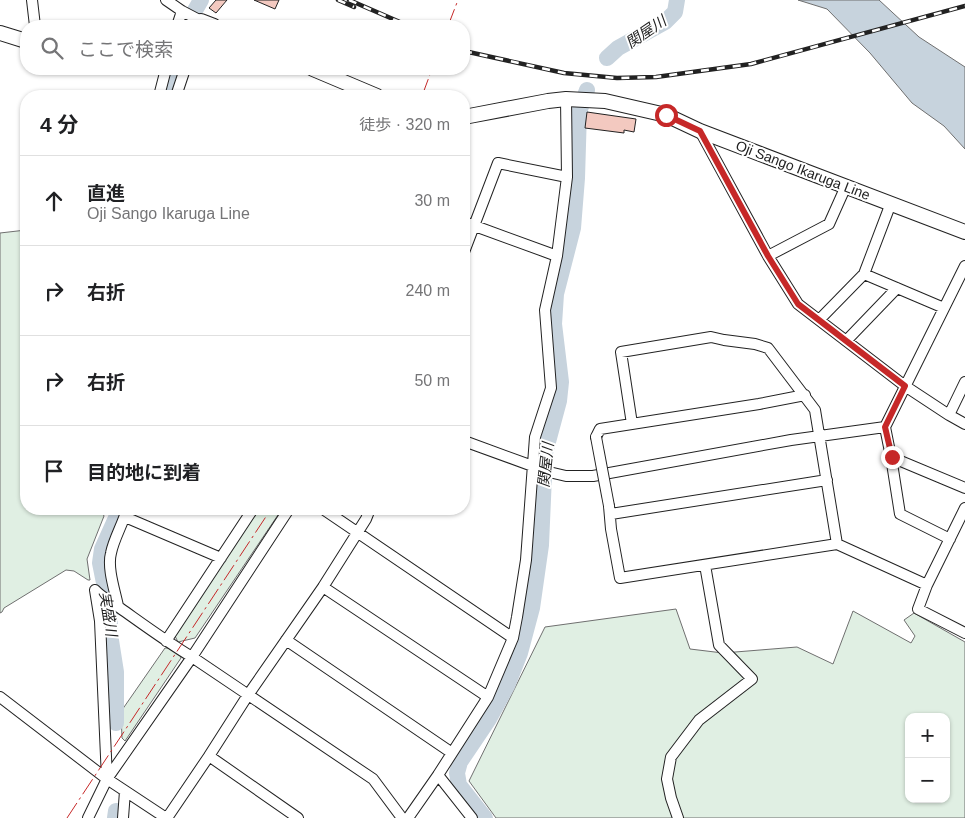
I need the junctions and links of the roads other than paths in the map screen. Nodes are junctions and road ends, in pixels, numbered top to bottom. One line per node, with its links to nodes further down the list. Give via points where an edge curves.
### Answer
1 (32, 0): 4 (street)
2 (166, 0): 3 (street)
3 (185, 12): 5 (street); 6 (street)
4 (34, 20)
5 (180, 20)
6 (198, 20)
7 (2, 35): 8 (main road)
8 (20, 40)
9 (164, 75): 12 (street)
10 (182, 75): 13 (street)
11 (327, 75): 14 (main road)
12 (161, 90)
13 (178, 90)
14 (363, 90)
15 (577, 100): 16 (main road, Oji Sango Ikaruga Line, via 548,101); 17 (main road, Oji Sango Ikaruga Line, via 605,101 666,115); 18 (street)
16 (470, 115)
17 (700, 131): 19 (main road, Oji Sango Ikaruga Line); 25 (street)
18 (567, 177): 21 (street, via 498,163); 24 (street)
19 (846, 186): 20 (main road, Oji Sango Ikaruga Line); 25 (street, via 829,224)
20 (891, 203): 23 (main road, Oji Sango Ikaruga Line); 27 (street)
21 (470, 222)
22 (470, 224): 24 (street)
23 (965, 232)
24 (557, 256): 42 (street, via 545,310 551,388 535,437)
25 (768, 256): 30 (street, via 798,304)
26 (965, 266): 29 (street)
27 (864, 274): 28 (street); 30 (street)
28 (897, 288): 29 (street); 31 (street)
29 (944, 308): 33 (street)
30 (819, 320): 31 (street)
31 (846, 341): 33 (street)
32 (965, 382): 35 (street)
33 (905, 386): 35 (street); 38 (street)
34 (805, 395): 36 (street); 36 (street, via 768,348 755,344 711,337 621,352); 39 (street, via 815,410)
35 (949, 415): 37 (street)
36 (632, 424): 46 (street, bridge, via 600,429 596,437)
37 (965, 424)
38 (885, 427): 39 (street); 41 (street)
39 (819, 436): 42 (street, via 593,476 566,476); 43 (street)
40 (470, 443): 42 (street)
41 (892, 457): 44 (street); 54 (street, via 900,514)
42 (536, 468): 62 (street)
43 (827, 480): 46 (street); 55 (street)
44 (965, 488)
45 (965, 508): 54 (street)
46 (610, 510): 57 (street, via 620,578)
47 (125, 515): 60 (street, via 110,554)
48 (130, 515): 56 (street)
49 (249, 515): 56 (street)
50 (285, 515): 65 (street)
51 (332, 515): 53 (street)
52 (368, 515): 53 (street)
53 (358, 533): 59 (street); 62 (street)
54 (950, 539): 58 (street)
55 (837, 544): 57 (street); 58 (street)
56 (221, 558): 64 (street)
57 (706, 565): 81 (street, via 719,645 752,679 699,720 671,758 667,779)
58 (927, 585): 61 (street, via 918,608)
59 (323, 587): 63 (street); 68 (street)
60 (116, 605): 64 (street); 72 (street, via 95,590 100,620)
61 (965, 633)
62 (513, 638): 68 (street)
63 (286, 640): 66 (street); 69 (street)
64 (166, 641): 65 (street)
65 (192, 657): 66 (street); 72 (street)
66 (248, 695): 70 (street); 78 (street, via 373,779)
67 (0, 697): 72 (street)
68 (488, 697): 69 (street)
69 (452, 753): 71 (street)
70 (209, 756): 76 (street); 77 (street)
71 (438, 775): 79 (street); 80 (street)
72 (107, 779): 73 (street); 74 (street)
73 (125, 792): 75 (street); 76 (street)
74 (88, 818)
75 (123, 818)
76 (166, 818)
77 (298, 818)
78 (402, 818)
79 (408, 818)
80 (472, 818)
81 (678, 818)

